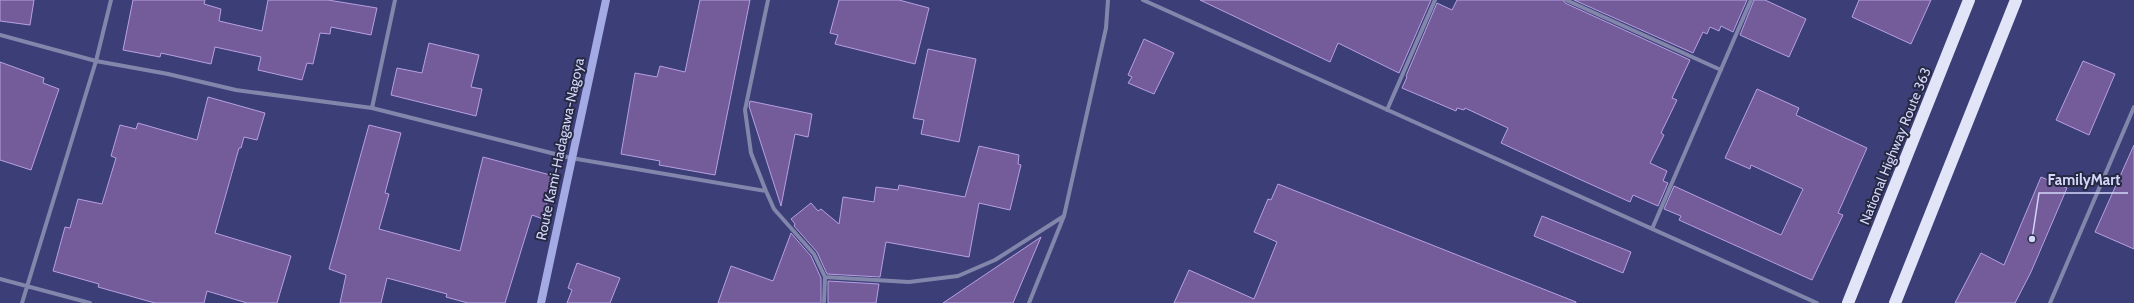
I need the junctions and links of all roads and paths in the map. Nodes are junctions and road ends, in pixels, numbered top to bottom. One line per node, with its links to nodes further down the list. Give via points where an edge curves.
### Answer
1 (111, 0): 13 (street)
2 (395, 0): 16 (street)
3 (606, 0): 18 (main road, Route Kami-Hadagawa-Nagoya)
4 (768, 0): 19 (street, via 745,110 751,153)
5 (1108, 0): 20 (street, via 1106,28)
6 (1143, 0): 17 (street)
7 (1435, 0): 17 (street)
8 (1566, 0): 14 (street)
9 (1751, 0): 14 (street)
10 (1969, 0): 31 (highway, National Highway Route 363)
11 (2016, 0): 32 (highway)
12 (0, 35): 13 (street)
13 (96, 61): 16 (street, via 236,90); 24 (street)
14 (1721, 70): 21 (street)
15 (2134, 107): 33 (street)
16 (372, 108): 18 (street)
17 (1387, 110): 21 (street)
18 (571, 158): 19 (street); 27 (main road, Route Kami-Hadagawa-Nagoya)
19 (766, 192): 22 (street, via 774,209 814,254)
20 (1064, 216): 22 (street, via 995,260 958,276 909,282); 29 (street)
21 (1652, 229): 30 (street)
22 (825, 277): 28 (street)
23 (0, 279): 24 (street)
24 (27, 286): 25 (street); 26 (street)
25 (22, 303)
26 (90, 303)
27 (541, 303)
28 (824, 303)
29 (1029, 303)
30 (1816, 303)
31 (1848, 303)
32 (1895, 303)
33 (2050, 303)

